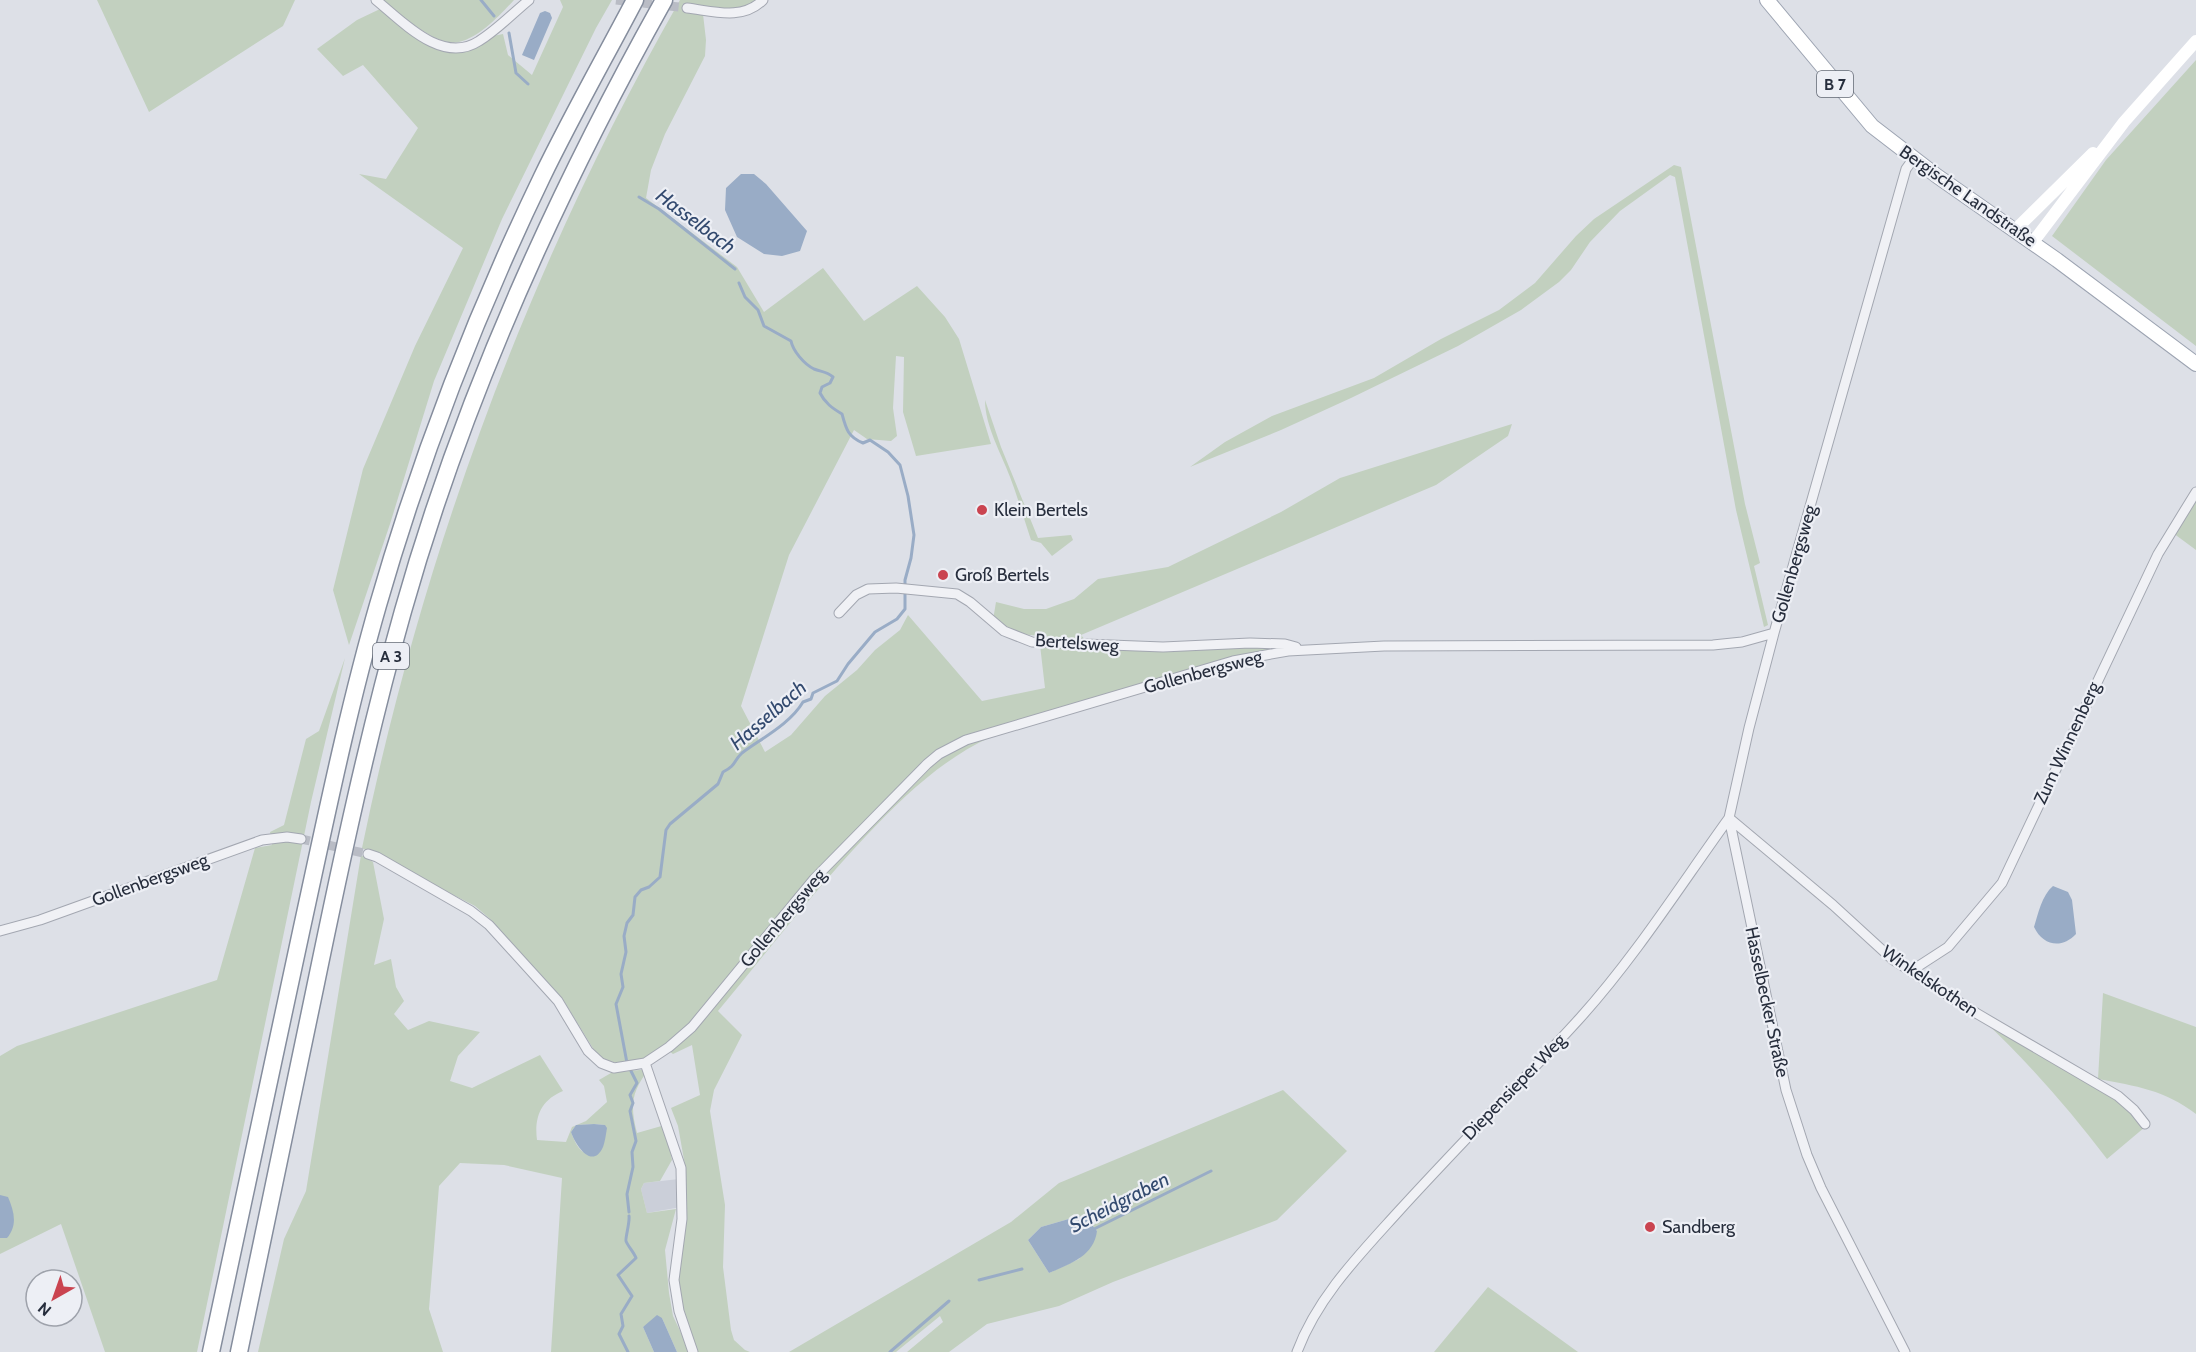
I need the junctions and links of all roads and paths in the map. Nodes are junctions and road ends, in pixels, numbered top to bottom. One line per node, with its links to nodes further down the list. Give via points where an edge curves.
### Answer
1 (376, 0): 2 (street, via 424,38 454,49 479,42)
2 (529, 0)
3 (636, 0): 25 (highway, A 3, via 543,176 510,248 438,427 379,603 345,728)
4 (663, 0): 26 (highway, A 3, via 622,74 533,259 461,435 403,610 330,915)
5 (763, 0): 7 (street, via 753,9 738,13)
6 (1767, 0): 10 (main road, Bergische Landstraße / B 7, via 1859,112)
7 (687, 8)
8 (2196, 41): 9 (street)
9 (2124, 123): 11 (street); 12 (street)
10 (1914, 158): 11 (main road, Bergische Landstraße / B 7); 16 (street, Gollenbergsweg, via 1906,169)
11 (2015, 230): 12 (main road, Bergische Landstraße / B 7)
12 (2033, 242): 13 (main road, Bergische Landstraße / B 7)
13 (2196, 364)
14 (2196, 492): 22 (street, Zum Winnenberg, via 2158,555 2002,883 1948,946)
15 (838, 613): 17 (street, Bertelsweg, via 861,592 874,587 897,588 957,594 996,626 1032,642 1163,647 1285,644)
16 (1774, 633): 17 (street, Gollenbergsweg, via 1713,645); 18 (street, Hasselbecker Straße)
17 (1304, 649): 23 (street, Gollenbergsweg, via 1233,661 984,734 939,754 814,879 692,1027 669,1047)
18 (1729, 818): 22 (street, Winkelskothen, via 1892,959); 28 (street, Diepensieper Weg, via 1617,975 1467,1135 1342,1277 1308,1327); 29 (street, Hasselbecker Straße, via 1786,1090 1821,1188)
19 (301, 838): 21 (street, Gollenbergsweg, via 262,840)
20 (368, 854): 23 (street, Gollenbergsweg, via 489,925 558,1001 594,1058 614,1068)
21 (0, 932)
22 (1911, 971): 24 (street, Winkelskothen, via 2118,1096)
23 (641, 1063): 27 (street, via 681,1168 682,1219 674,1280 679,1311)
24 (2145, 1124)
25 (211, 1352)
26 (239, 1352)
27 (693, 1352)
28 (1297, 1352)
29 (1905, 1352)

